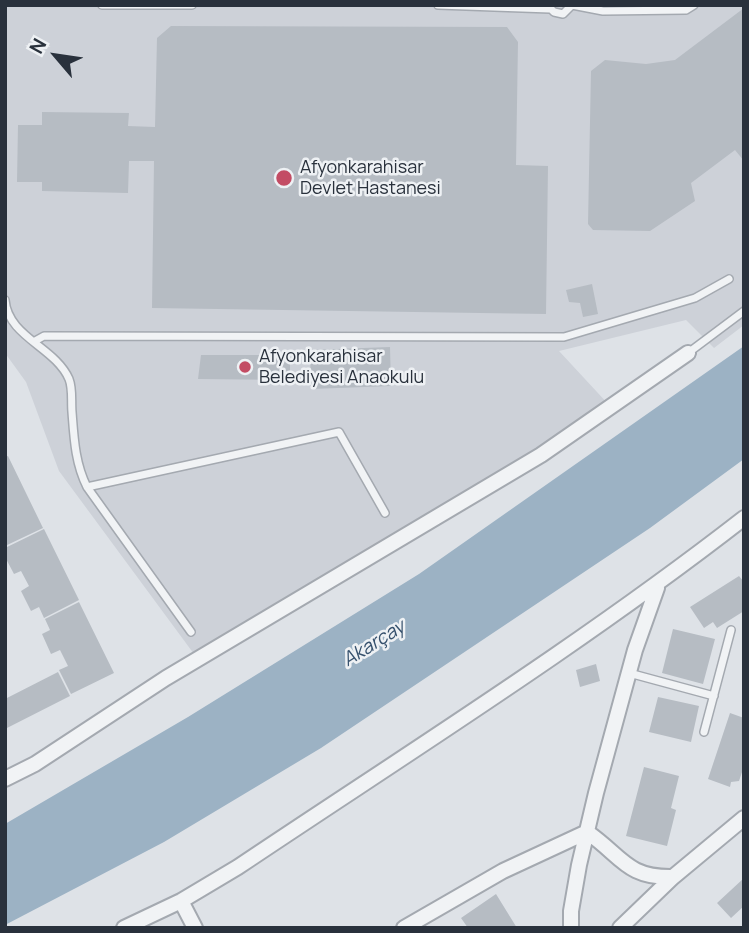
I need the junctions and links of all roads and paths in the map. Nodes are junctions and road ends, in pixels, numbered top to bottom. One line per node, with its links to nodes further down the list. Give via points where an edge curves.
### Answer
1 (102, 5): 2 (lane)
2 (192, 5)
3 (438, 5): 6 (lane)
4 (572, 5): 5 (lane, via 603,11 686,10); 6 (lane, via 562,14)
5 (694, 5)
6 (549, 7)
7 (729, 279): 10 (lane, via 695,298 564,337 44,336)
8 (5, 300): 10 (lane, via 9,317)
9 (744, 311): 11 (lane)
10 (35, 341): 12 (lane, via 68,378 76,459)
11 (688, 353): 21 (street, via 541,456)
12 (87, 487): 13 (lane, via 339,432); 17 (lane)
13 (385, 513)
14 (744, 518): 15 (street)
15 (659, 584): 18 (street); 25 (street)
16 (731, 630): 19 (lane)
17 (191, 632)
18 (629, 673): 19 (lane); 23 (street)
19 (714, 696): 20 (lane)
20 (704, 732)
21 (5, 779)
22 (744, 818): 24 (street)
23 (587, 832): 24 (street, via 647,877); 28 (street, via 503,871); 29 (street, via 570,911)
24 (673, 877): 30 (street)
25 (181, 901): 26 (street); 27 (street)
26 (124, 928)
27 (195, 928)
28 (404, 928)
29 (571, 928)
30 (620, 928)

